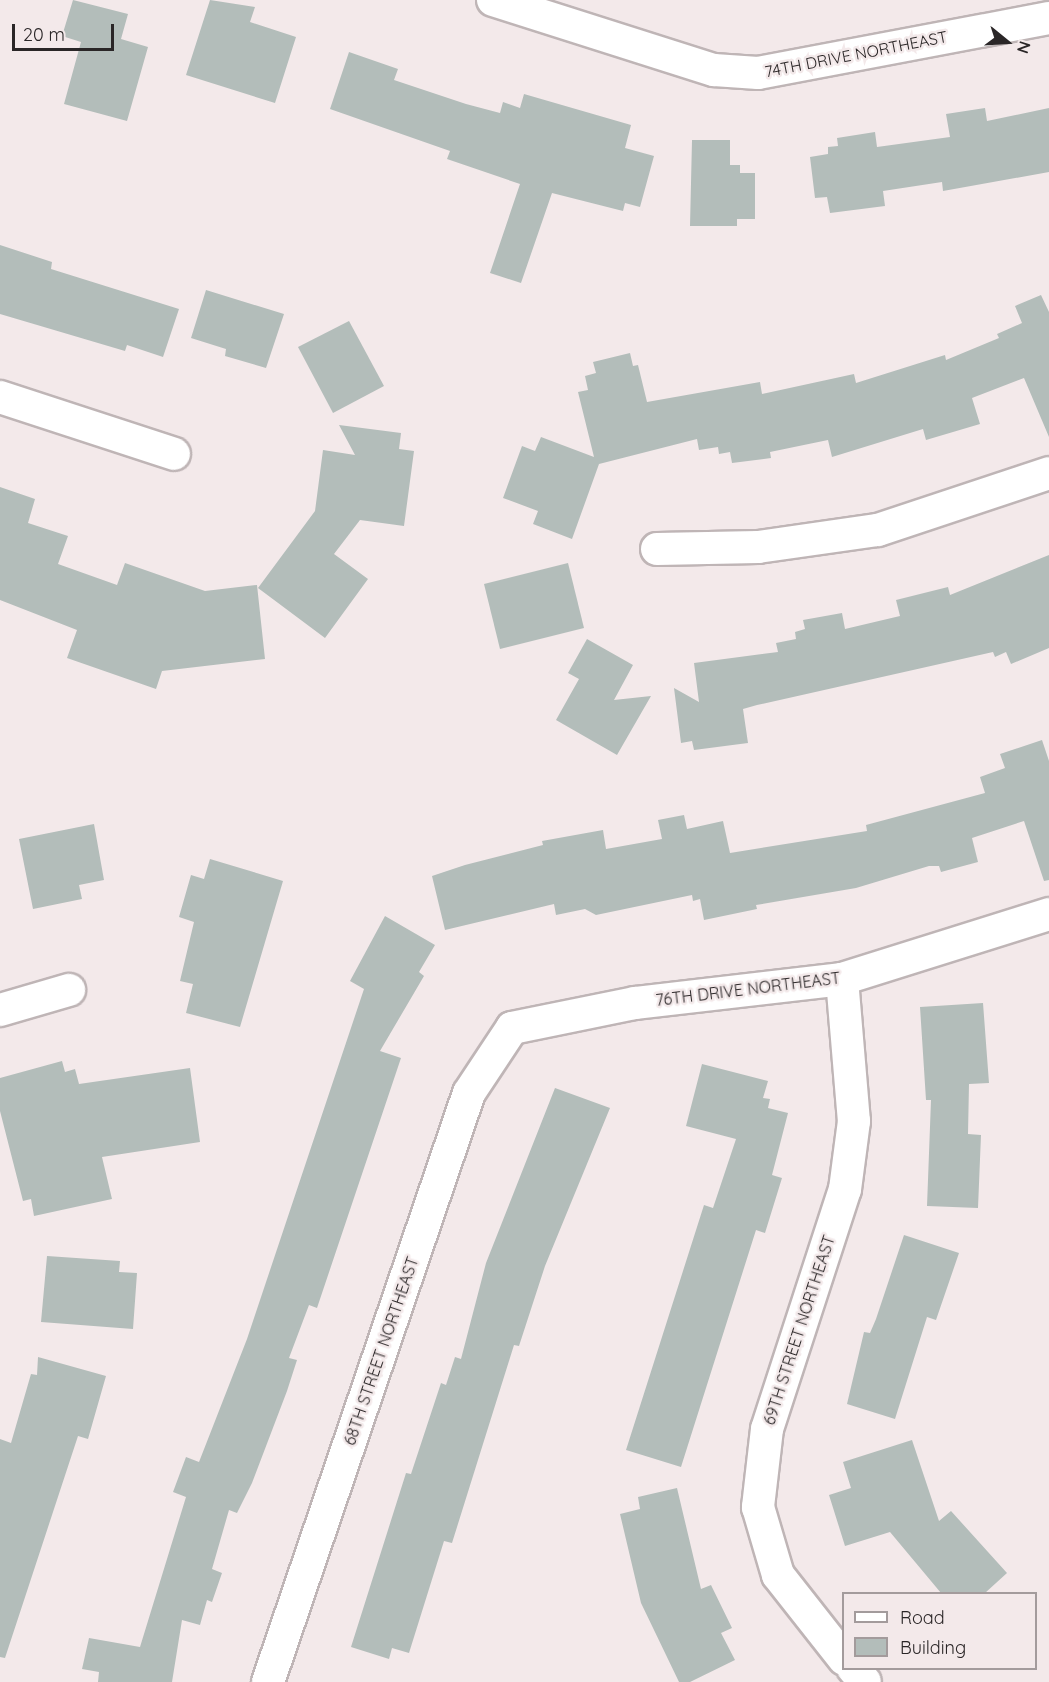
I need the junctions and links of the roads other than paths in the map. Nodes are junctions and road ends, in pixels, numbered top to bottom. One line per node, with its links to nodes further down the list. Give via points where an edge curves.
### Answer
1 (493, 0): 2 (street, 74TH DRIVE NORTHEAST, via 714,70 758,73)
2 (1049, 18)
3 (0, 397): 4 (street)
4 (174, 454)
5 (1049, 473): 6 (street, via 878,530 758,547)
6 (657, 549)
7 (1049, 914): 8 (street, 76TH DRIVE NORTHEAST)
8 (842, 979): 11 (street, 76TH DRIVE NORTHEAST, via 636,1003); 12 (street, 69TH STREET NORTHEAST, via 854,1121 845,1189 766,1429 758,1507 778,1575)
9 (69, 990): 10 (street)
10 (0, 1010)
11 (512, 1028): 14 (street, 68TH STREET NORTHEAST, via 469,1093)
12 (842, 1658)
13 (855, 1670): 15 (street)
14 (268, 1682)
15 (865, 1682)

